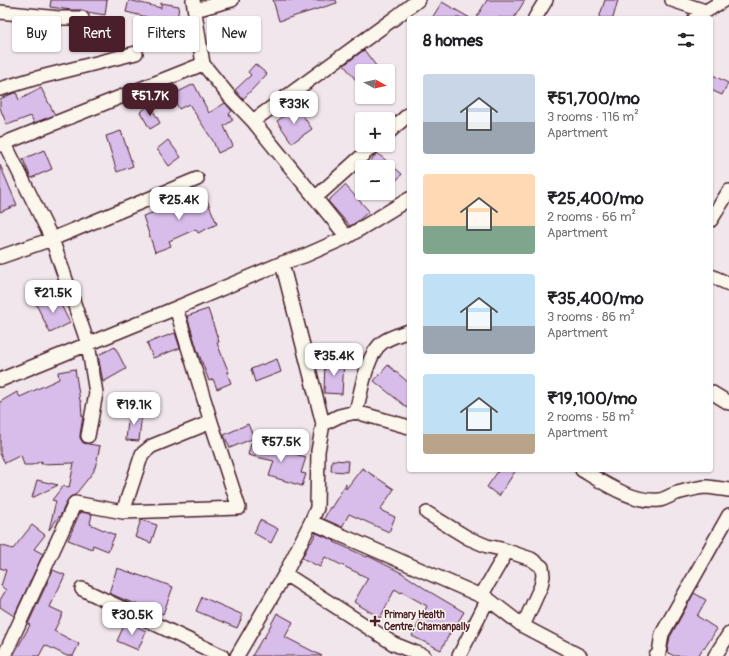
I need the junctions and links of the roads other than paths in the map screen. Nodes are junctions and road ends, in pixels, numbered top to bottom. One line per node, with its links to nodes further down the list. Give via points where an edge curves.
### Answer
1 (232, 0): 6 (street)
2 (418, 0): 15 (street)
3 (546, 0): 9 (street)
4 (672, 0): 8 (street)
5 (724, 0): 8 (street)
6 (194, 5): 12 (street)
7 (0, 12): 10 (street)
8 (700, 15)
9 (536, 16)
10 (69, 18)
11 (136, 53): 13 (street)
12 (203, 64): 15 (street); 17 (street)
13 (0, 89)
14 (407, 116): 16 (street)
15 (253, 121): 21 (street)
16 (395, 127)
17 (2, 145): 25 (street)
18 (366, 152): 21 (street)
19 (197, 179): 25 (street)
20 (729, 191): 23 (street)
21 (316, 198): 24 (street)
22 (407, 200): 24 (street)
23 (713, 217)
24 (347, 237): 27 (street)
25 (52, 239): 26 (street); 32 (street)
26 (0, 257)
27 (282, 263): 30 (street); 38 (street)
28 (713, 277): 29 (street)
29 (729, 284)
30 (176, 308): 32 (street); 37 (street)
31 (407, 332): 36 (street, via 382,343 374,353)
32 (88, 344): 33 (street); 40 (street, via 96,393)
33 (0, 380)
34 (713, 393): 35 (street)
35 (729, 403)
36 (356, 412): 38 (street, via 339,416); 39 (street)
37 (211, 422): 43 (street, via 152,446 142,454); 43 (street, via 239,508)
38 (323, 424): 46 (street, via 318,451 317,508)
39 (407, 426)
40 (88, 436)
41 (585, 472): 42 (street, via 628,496 646,499 660,500 673,494 706,487)
42 (729, 490)
43 (123, 512): 54 (street, via 75,503)
44 (427, 513): 47 (street, via 468,538)
45 (729, 515): 60 (street, via 662,634 659,653)
46 (310, 522): 48 (street); 50 (street)
47 (507, 551): 50 (street); 51 (street, via 531,559 542,567 541,586)
48 (284, 574): 53 (street); 56 (street)
49 (82, 590): 55 (street)
50 (484, 598): 51 (street); 58 (street)
51 (523, 626): 59 (street)
52 (729, 634): 61 (street)
53 (391, 650): 57 (street)
54 (4, 656)
55 (222, 656)
56 (237, 656)
57 (424, 656)
58 (459, 656)
59 (580, 656)
60 (656, 656)
61 (715, 656)

